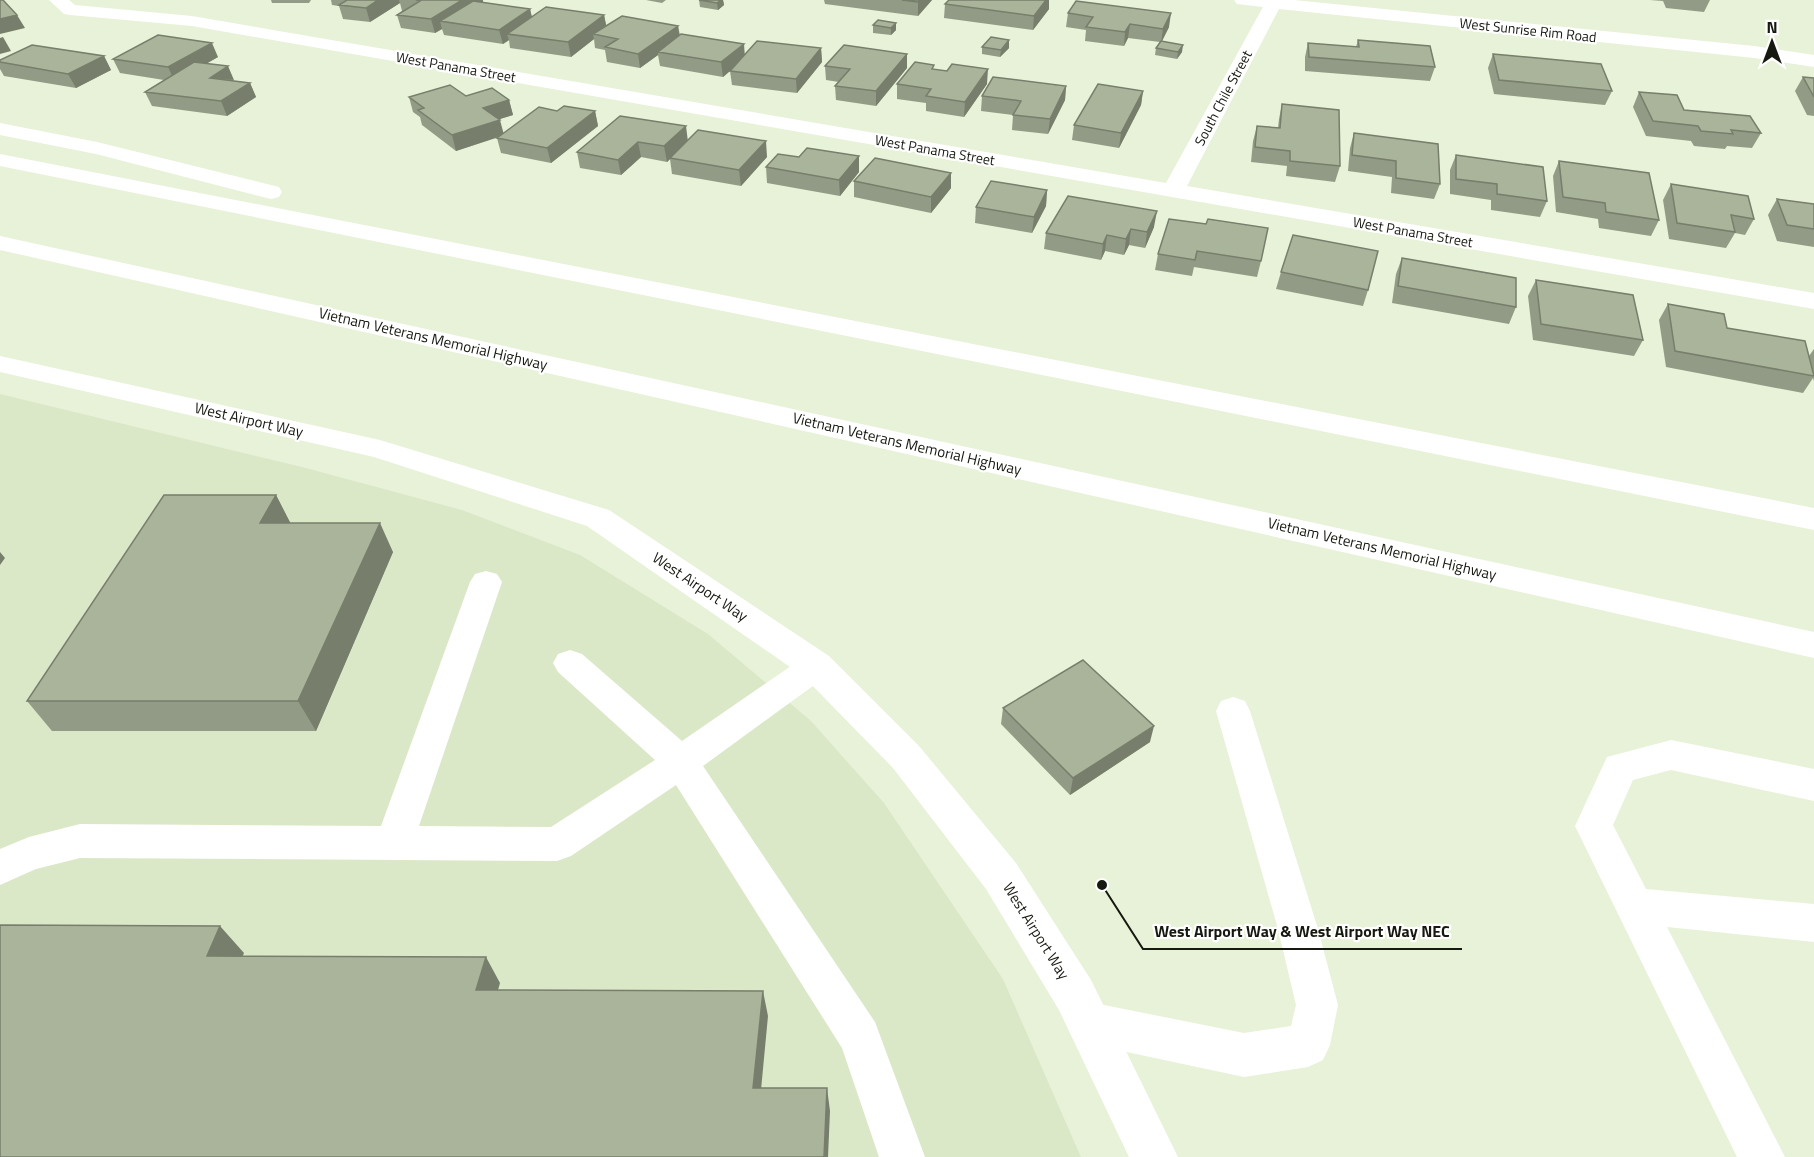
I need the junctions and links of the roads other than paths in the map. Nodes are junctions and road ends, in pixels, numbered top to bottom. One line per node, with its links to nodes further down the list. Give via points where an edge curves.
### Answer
1 (58, 0): 5 (main road, West Panama Street, via 70,10)
2 (1243, 0): 3 (main road, West Sunrise Rim Road)
3 (1273, 4): 6 (main road, West Sunrise Rim Road); 9 (main road, South Chile Street)
4 (210, 5): 5 (main road)
5 (192, 21): 9 (main road, West Panama Street)
6 (1814, 61)
7 (0, 129): 12 (main road, via 97,148)
8 (0, 160): 12 (main road)
9 (1173, 191): 14 (main road, West Panama Street)
10 (0, 243): 13 (main road, Vietnam Veterans Memorial Highway)
11 (0, 259): 13 (main road)
12 (640, 286): 16 (main road)
13 (240, 296): 18 (main road, Vietnam Veterans Memorial Highway)
14 (1814, 301)
15 (0, 364): 20 (main road, West Airport Way, via 380,449 598,518)
16 (1814, 519)
17 (486, 582): 24 (lane)
18 (1814, 645)
19 (570, 663): 22 (lane)
20 (816, 666): 22 (lane); 28 (main road, West Airport Way, via 906,758 1001,876)
21 (1233, 711): 28 (lane, via 1317,1005 1308,1045 1244,1054)
22 (681, 762): 24 (lane, via 556,844); 29 (lane, via 860,1037)
23 (1814, 785): 26 (lane, via 1671,755 1620,768 1594,826)
24 (394, 842): 25 (lane, via 80,841 29,854)
25 (0, 868)
26 (1634, 906): 27 (lane); 31 (lane)
27 (1814, 923)
28 (1089, 1023): 30 (main road, West Airport Way)
29 (902, 1157)
30 (1154, 1157)
31 (1762, 1157)

